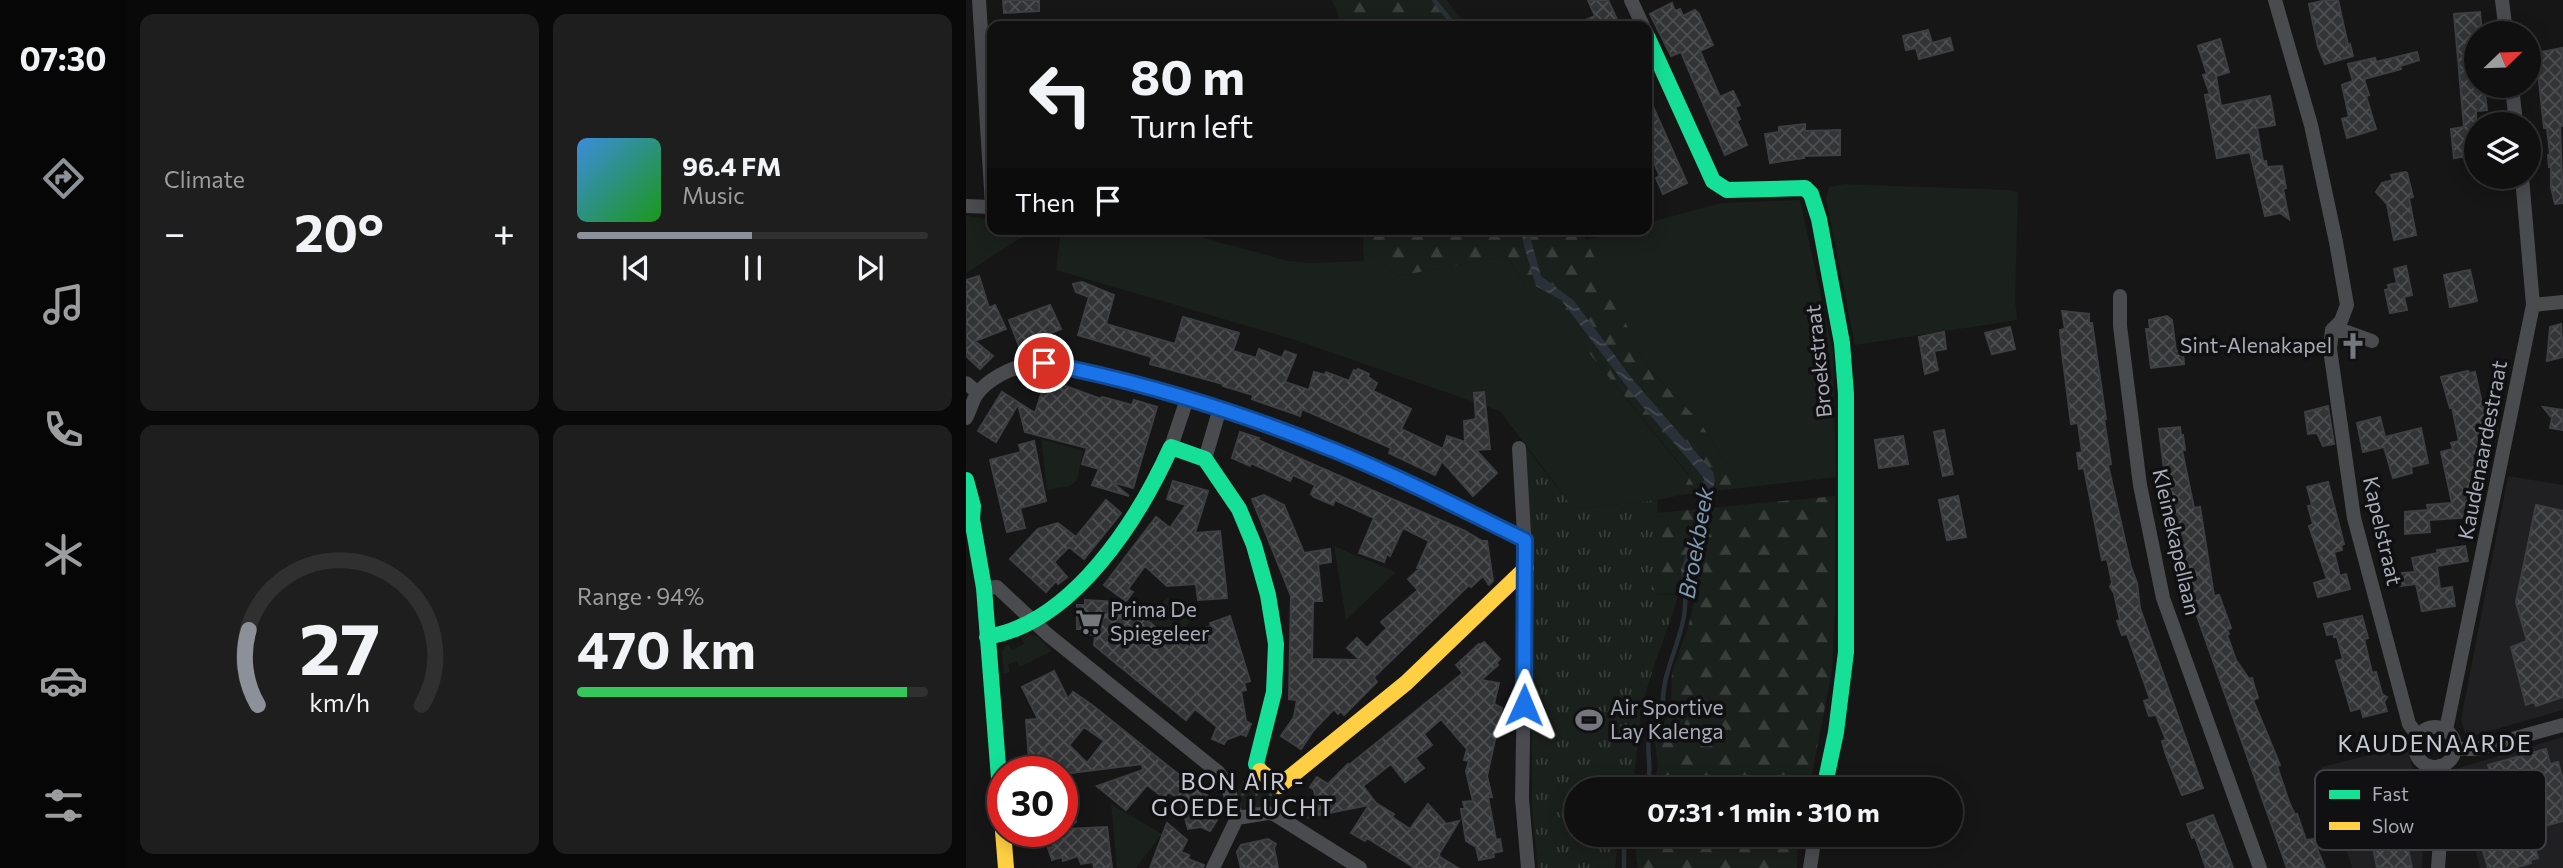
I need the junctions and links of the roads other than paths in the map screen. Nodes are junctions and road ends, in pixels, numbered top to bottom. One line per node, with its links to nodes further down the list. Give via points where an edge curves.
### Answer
1 (979, 0): 8 (street)
2 (1631, 0): 5 (street)
3 (2275, 0): 15 (street, Kapelstraat, via 2311,125 2347,305)
4 (2502, 0): 6 (street)
5 (1641, 21)
6 (2505, 21)
7 (1652, 47): 39 (street, Broekstraat, via 1713,181 1731,190 1805,188 1819,219 1842,343 1847,425 1846,652)
8 (987, 127)
9 (2523, 189): 14 (street, Kaudenaardestraat)
10 (966, 206): 11 (street)
11 (987, 206)
12 (2120, 296): 49 (street, Kleinekapellaan, via 2140,485 2162,598)
13 (2563, 302): 14 (street)
14 (2533, 305): 33 (street, Kaudenaardestraat)
15 (2332, 330): 16 (street); 34 (street, Kapelstraat, via 2329,349 2354,518 2409,724)
16 (2372, 341)
17 (966, 383): 18 (street)
18 (978, 393): 19 (street, via 999,376 1024,365 1044,363); 21 (street)
19 (1186, 399): 20 (street); 22 (street)
20 (1220, 408): 24 (street); 27 (street, via 1338,452)
21 (966, 418)
22 (1171, 447): 24 (street); 30 (street, via 1131,525 1103,561)
23 (1519, 447): 27 (street)
24 (1205, 459): 28 (street, via 1239,509 1268,595 1276,644 1274,692 1258,769 1279,786 1406,682)
25 (966, 480): 26 (street, via 973,506)
26 (969, 515): 29 (street)
27 (1525, 540): 28 (street)
28 (1526, 569): 47 (street, via 1522,799)
29 (984, 588): 30 (street, via 997,587); 31 (street)
30 (1034, 621): 31 (street); 40 (street, via 1218,772 1227,784)
31 (987, 637): 36 (street)
32 (2563, 725): 35 (street, via 2476,749)
33 (2446, 730): 34 (street, via 2427,728); 35 (street)
34 (2418, 736): 37 (street, via 2415,749 2421,761)
35 (2455, 749): 37 (street, via 2448,762)
36 (997, 756)
37 (2439, 766): 38 (street)
38 (2440, 770)
39 (1827, 777)
40 (1236, 821): 45 (street); 46 (street, via 1268,813)
41 (1004, 847): 44 (street)
42 (1813, 847): 48 (street)
43 (2439, 850): 50 (street)
44 (1006, 868)
45 (1213, 868)
46 (1360, 868)
47 (1528, 868)
48 (1810, 868)
49 (2260, 868)
50 (2438, 868)

